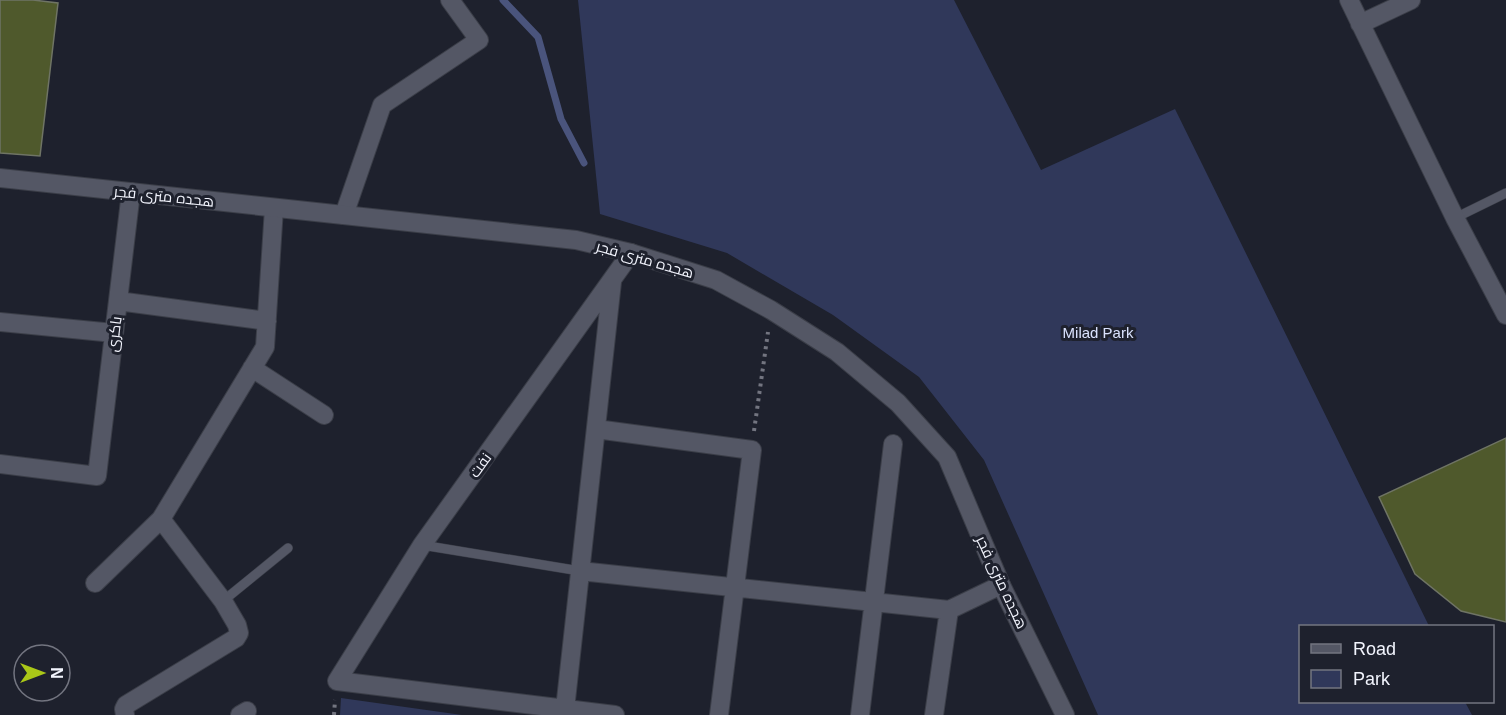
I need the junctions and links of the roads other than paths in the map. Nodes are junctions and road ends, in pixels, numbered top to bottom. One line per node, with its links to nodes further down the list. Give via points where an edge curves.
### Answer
1 (450, 0): 9 (street, via 479,40 382,105)
2 (1349, 0): 4 (street)
3 (1411, 0): 4 (street)
4 (1360, 24): 10 (street)
5 (0, 178): 6 (street, هجده متری فجر)
6 (131, 192): 8 (street, هجده متری فجر); 13 (street, باکری)
7 (1506, 193): 10 (lane)
8 (274, 208): 9 (street, هجده متری فجر); 15 (street)
9 (344, 215): 11 (street, هجده متری فجر, via 576,240)
10 (1455, 218): 14 (street)
11 (631, 253): 12 (street, نفت); 28 (street, هجده متری فجر, via 716,280 771,310 837,352 898,403 947,457)
12 (612, 279): 20 (street); 24 (street, نفت)
13 (118, 301): 15 (street); 17 (street, باکری)
14 (1506, 315)
15 (267, 321): 18 (street, via 265,347)
16 (0, 322): 17 (street)
17 (114, 333): 22 (street, باکری, via 97,476)
18 (252, 368): 19 (street); 23 (street)
19 (324, 415)
20 (596, 429): 26 (street); 29 (street, via 752,450)
21 (893, 444): 31 (street)
22 (0, 464)
23 (161, 519): 27 (street); 30 (street)
24 (422, 545): 26 (lane); 33 (street, نفت, via 338,681)
25 (288, 548): 30 (lane)
26 (580, 571): 29 (street); 33 (street)
27 (95, 583)
28 (1001, 585): 32 (street); 39 (street, هجده متری فجر)
29 (734, 588): 31 (street); 36 (street)
30 (223, 601): 34 (street, via 237,625 236,638 126,705)
31 (874, 603): 32 (street); 37 (street)
32 (949, 610): 38 (street)
33 (565, 710): 35 (street)
34 (125, 715)
35 (615, 715)
36 (719, 715)
37 (860, 715)
38 (934, 715)
39 (1065, 715)

